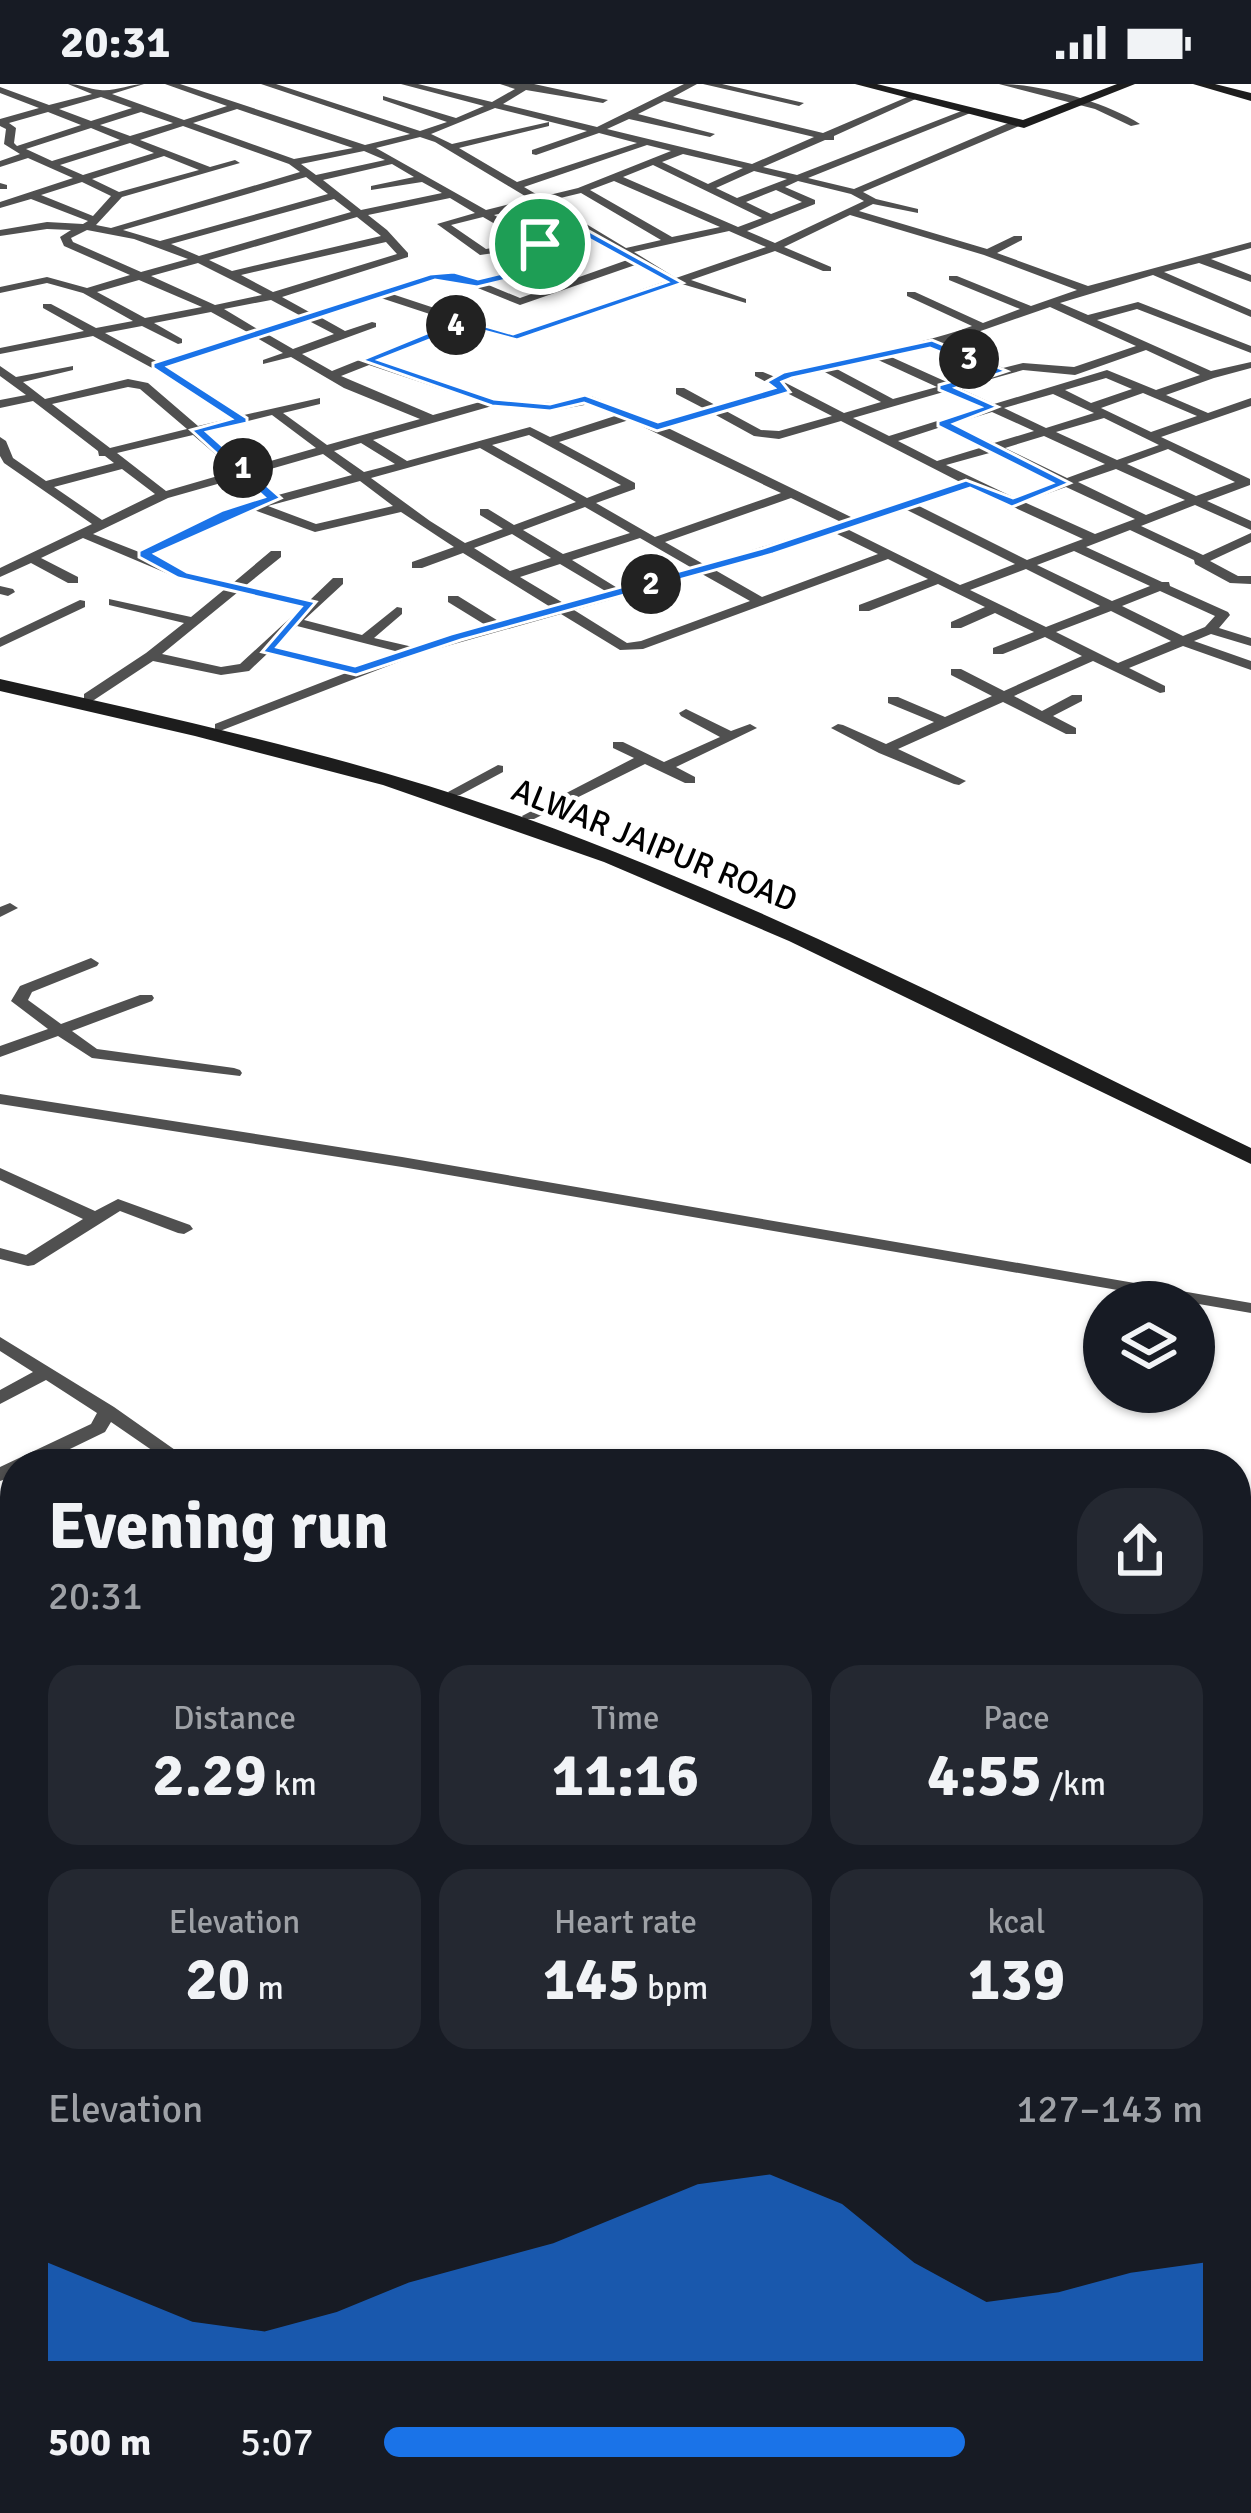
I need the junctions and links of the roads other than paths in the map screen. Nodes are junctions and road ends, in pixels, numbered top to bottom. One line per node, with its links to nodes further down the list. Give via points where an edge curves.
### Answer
1 (28, 84): 16 (street)
2 (73, 84): 17 (street)
3 (139, 84): 17 (street)
4 (170, 84): 25 (street)
5 (266, 84): 39 (street)
6 (406, 84): 28 (street)
7 (505, 84): 14 (street)
8 (659, 84): 15 (street)
9 (708, 84): 23 (street)
10 (861, 84): 18 (main road)
11 (1004, 84): 24 (street)
12 (1129, 84): 24 (main road)
13 (1198, 84): 21 (main road)
14 (527, 86): 22 (street); 28 (street)
15 (688, 86): 20 (street)
16 (2, 91): 26 (street)
17 (99, 94): 26 (street); 27 (street)
18 (915, 97): 29 (main road); 43 (street)
19 (386, 98): 32 (street)
20 (663, 98): 30 (street); 43 (street)
21 (1251, 98)
22 (603, 100)
23 (799, 103)
24 (1084, 103): 35 (main road); 36 (street)
25 (240, 106): 34 (street); 47 (street)
26 (44, 109): 31 (street); 37 (street)
27 (140, 109): 34 (street); 37 (street)
28 (495, 109): 32 (street); 33 (street)
29 (968, 112): 35 (main road); 40 (street)
30 (627, 115): 38 (street); 41 (street)
31 (0, 122): 50 (street, via 11,128 8,144)
32 (457, 122): 39 (street)
33 (550, 122): 38 (street); 42 (street)
34 (182, 124): 44 (street); 55 (street)
35 (1016, 124): 48 (street)
36 (1135, 124)
37 (88, 126): 44 (street); 50 (street)
38 (596, 131): 45 (street); 51 (street)
39 (421, 132): 46 (street); 47 (street)
40 (915, 133): 48 (street); 66 (street)
41 (710, 134)
42 (502, 136): 46 (street); 51 (street)
43 (830, 138): 60 (street)
44 (129, 141): 52 (street); 58 (street)
45 (643, 144): 49 (street); 59 (street)
46 (451, 147): 67 (street)
47 (364, 148): 53 (street); 55 (street)
48 (961, 148): 72 (street)
49 (681, 151): 54 (street); 60 (street)
50 (22, 152): 57 (street); 58 (street)
51 (536, 152): 59 (street)
52 (163, 153): 61 (street); 64 (street)
53 (394, 161): 62 (street); 65 (street)
54 (655, 161): 63 (street); 68 (street)
55 (293, 162): 62 (street)
56 (235, 163): 61 (street)
57 (0, 164)
58 (53, 164): 64 (street)
59 (570, 169): 67 (street)
60 (760, 169): 66 (street); 68 (street)
61 (208, 170): 75 (street)
62 (310, 176): 76 (street); 77 (street)
63 (613, 177): 71 (street); 90 (street)
64 (86, 178): 74 (street); 75 (street)
65 (425, 178): 70 (street); 73 (street)
66 (800, 179): 69 (street); 72 (street)
67 (519, 185): 78 (street)
68 (711, 186): 79 (street)
69 (778, 187): 79 (street); 87 (street, via 812,202)
70 (375, 188)
71 (582, 190): 78 (street); 96 (street)
72 (855, 192): 80 (street)
73 (454, 194): 83 (street); 85 (street)
74 (31, 195): 81 (street); 88 (street)
75 (118, 195): 88 (street)
76 (332, 196): 85 (street); 86 (street)
77 (218, 199): 86 (street); 89 (street)
78 (540, 199): 83 (street); 93 (street)
79 (741, 200): 87 (street)
80 (872, 201): 82 (street); 84 (street)
81 (0, 205)
82 (914, 211)
83 (484, 212): 99 (street); 99 (street, via 442,224 484,253)
84 (853, 213): 101 (street); 103 (street)
85 (357, 214): 91 (street); 94 (street)
86 (257, 216): 91 (street); 98 (street)
87 (771, 218): 90 (street)
88 (92, 222): 89 (street); 92 (street); 111 (street, via 64,240)
89 (115, 229): 98 (street)
90 (730, 230): 96 (street); 101 (street)
91 (292, 232): 97 (street)
92 (0, 233)
93 (589, 235): 99 (street); 102 (street)
94 (388, 238): 104 (street); 124 (street, via 404,255)
95 (1018, 238): 103 (street)
96 (669, 240): 102 (street)
97 (261, 241): 104 (street); 105 (street)
98 (160, 244): 105 (street)
99 (540, 244): 108 (street, via 572,260)
100 (1249, 247): 106 (street)
101 (773, 248): 109 (street); 115 (street)
102 (621, 252): 107 (street)
103 (988, 253): 120 (street)
104 (290, 257): 112 (street)
105 (201, 258): 111 (street); 112 (street)
106 (1202, 260): 110 (street); 114 (street)
107 (636, 261): 115 (street); 117 (street)
108 (547, 268): 116 (street); 117 (street)
109 (827, 269)
110 (1154, 272): 120 (street); 133 (street)
111 (141, 273): 121 (street); 129 (street)
112 (232, 274): 124 (street)
113 (953, 278): 131 (street)
114 (1251, 279)
115 (680, 282): 125 (street); 130 (street)
116 (477, 283): 122 (street, via 442,275); 126 (street)
117 (581, 283): 118 (street)
118 (562, 289): 126 (street); 130 (street)
119 (0, 290): 121 (street, via 46,280)
120 (1087, 290): 127 (street)
121 (87, 291): 136 (street)
122 (381, 294): 132 (street); 137 (street)
123 (911, 294): 140 (street)
124 (268, 297): 129 (street); 134 (street)
125 (742, 301)
126 (520, 302): 138 (street)
127 (1049, 302): 131 (street); 135 (street)
128 (47, 306): 141 (street)
129 (212, 307): 136 (street); 142 (street)
130 (611, 307): 138 (street)
131 (1029, 309): 140 (street)
132 (334, 310): 134 (street); 139 (street)
133 (1251, 314)
134 (312, 318): 142 (street); 143 (street)
135 (1087, 319): 147 (street); 148 (street, via 1138,305)
136 (142, 322): 141 (street); 144 (street)
137 (465, 322): 138 (street, via 513,338); 145 (street)
138 (567, 322)
139 (372, 325): 143 (street); 145 (street)
140 (981, 326): 146 (street)
141 (94, 330): 149 (street); 154 (street)
142 (259, 334): 150 (street); 154 (street)
143 (344, 335): 150 (street)
144 (178, 341)
145 (411, 341): 152 (street)
146 (932, 344): 151 (street); 159 (street)
147 (1147, 346): 159 (street, via 1076,371 1035,364); 161 (street)
148 (1251, 350)
149 (0, 351)
150 (289, 353): 153 (street); 162 (street)
151 (876, 354): 155 (street); 165 (street)
152 (367, 360): 162 (street); 173 (street)
153 (267, 362)
154 (158, 366): 184 (street)
155 (822, 366): 164 (street); 171 (street)
156 (69, 368): 163 (street)
157 (0, 370): 163 (street)
158 (1246, 370): 161 (street)
159 (1000, 371): 165 (street)
160 (759, 374): 164 (street)
161 (1210, 375): 168 (street)
162 (331, 376): 183 (street)
163 (13, 381): 169 (street)
164 (779, 386): 176 (street); 180 (street)
165 (943, 387): 171 (street); 175 (street)
166 (1055, 390): 168 (street, via 1107,374); 175 (street); 177 (street)
167 (680, 391): 176 (street)
168 (1150, 392): 177 (street); 182 (street)
169 (38, 400): 174 (street); 188 (street, via 135,383); 199 (street)
170 (316, 401): 178 (street)
171 (889, 402): 180 (street)
172 (1251, 402): 182 (street)
173 (492, 403): 179 (street, via 550,407 585,399); 183 (street)
174 (0, 404)
175 (992, 407): 185 (street); 189 (street)
176 (715, 410): 180 (street, via 767,436); 187 (street)
177 (1095, 411): 189 (street); 190 (street)
178 (275, 412): 184 (street); 198 (street)
179 (631, 415): 186 (street); 187 (street)
180 (842, 415): 193 (street)
181 (585, 416): 186 (street)
182 (1208, 417): 190 (street)
183 (432, 419): 191 (street)
184 (243, 420): 188 (street)
185 (943, 423): 193 (street); 197 (street)
186 (601, 424): 192 (street)
187 (657, 427): 209 (street)
188 (198, 430): 199 (street); 204 (street)
189 (1047, 430): 197 (street); 203 (street)
190 (1151, 436): 196 (street)
191 (362, 438): 198 (street); 200 (street)
192 (553, 440): 195 (street, via 530,430); 215 (street, via 631,486)
193 (889, 440): 202 (street)
194 (0, 441): 208 (street, via 3,455)
195 (480, 443): 200 (street); 215 (street)
196 (1169, 445): 203 (street); 213 (street, via 1246,482)
197 (993, 447): 202 (street); 207 (street)
198 (321, 448): 204 (street); 205 (street)
199 (104, 453): 201 (street)
200 (404, 464): 205 (street)
201 (122, 465): 208 (street); 210 (street)
202 (935, 465): 206 (street)
203 (1119, 466): 207 (street); 213 (street)
204 (245, 470): 210 (street); 211 (street)
205 (356, 476): 211 (street); 217 (street)
206 (971, 483): 212 (street); 216 (street)
207 (1063, 483): 212 (street); 219 (street)
208 (46, 485): 220 (street)
209 (789, 494): 221 (street); 227 (street)
210 (164, 495): 220 (street)
211 (274, 498): 214 (street)
212 (1012, 502): 228 (street)
213 (1198, 502): 219 (street); 223 (street)
214 (253, 505): 217 (street, via 315,528); 231 (street)
215 (586, 505): 224 (street); 227 (street)
216 (908, 506): 221 (street); 238 (street)
217 (401, 508): 229 (street)
218 (484, 512): 224 (street)
219 (1147, 520): 222 (street)
220 (98, 523): 225 (street)
221 (844, 526): 233 (street); 239 (street)
222 (1132, 526): 228 (street); 235 (street)
223 (1251, 526)
224 (516, 532): 229 (street); 236 (street)
225 (83, 534): 231 (street); 234 (street)
226 (1251, 537): 235 (street)
227 (646, 538): 236 (street); 239 (street)
228 (1097, 540): 230 (street)
229 (465, 548): 237 (street); 241 (street)
230 (1078, 548): 238 (street); 246 (street)
231 (144, 554): 247 (street, via 183,575)
232 (275, 554): 247 (street)
233 (888, 555): 243 (street); 251 (street)
234 (30, 558): 240 (street); 242 (street)
235 (1200, 558): 244 (street, via 1235,580)
236 (560, 559): 241 (street); 249 (street)
237 (417, 565)
238 (1027, 565): 248 (street); 255 (street)
239 (699, 569): 249 (street); 251 (street)
240 (0, 573)
241 (508, 576): 259 (street)
242 (73, 580)
243 (938, 580): 248 (street); 256 (street)
244 (1251, 580)
245 (338, 581): 254 (street)
246 (1164, 585): 255 (street); 264 (street, via 1223,616)
247 (234, 586): 254 (street); 260 (street)
248 (958, 590): 257 (street)
249 (620, 595): 259 (street)
250 (453, 598): 263 (street)
251 (760, 601): 259 (street, via 634,648)
252 (114, 602): 260 (street)
253 (80, 604): 266 (street)
254 (311, 605): 261 (street)
255 (1113, 606): 265 (street); 268 (street)
256 (864, 608)
257 (995, 608): 262 (street); 265 (street)
258 (397, 611): 267 (street)
259 (564, 611): 263 (street)
260 (193, 621): 273 (street)
261 (295, 622): 267 (street); 270 (street)
262 (956, 625)
263 (497, 627): 271 (street)
264 (1210, 630): 268 (street); 269 (street)
265 (1047, 632): 272 (street); 274 (street)
266 (5, 637)
267 (366, 638): 271 (street)
268 (1184, 642): 275 (street); 276 (street)
269 (1251, 642)
270 (267, 649): 273 (street, via 233,672); 277 (street)
271 (414, 651): 277 (street)
272 (998, 651)
273 (151, 656): 281 (street)
274 (1093, 656): 276 (street); 282 (street)
275 (1251, 666)
276 (1117, 668): 280 (street)
277 (356, 671): 288 (street)
278 (956, 672): 282 (street)
279 (0, 681): 281 (main road, ALWAR JAIPUR ROAD); 309 (main road, ALWAR JAIPUR ROAD, via 539,830 818,947)
280 (1160, 689)
281 (89, 697): 288 (main road, ALWAR JAIPUR ROAD)
282 (1003, 697): 286 (street); 287 (street)
283 (1077, 698): 286 (street)
284 (893, 700): 287 (street)
285 (686, 713): 292 (street)
286 (1042, 716): 291 (street)
287 (947, 723): 294 (street)
288 (220, 727): 300 (main road, ALWAR JAIPUR ROAD)
289 (750, 728): 292 (street)
290 (838, 728): 294 (street)
291 (1071, 730)
292 (731, 737): 296 (street)
293 (618, 745): 295 (street)
294 (884, 750): 299 (street)
295 (646, 758): 296 (street); 301 (street)
296 (665, 766): 298 (street)
297 (498, 770): 300 (street)
298 (690, 780)
299 (959, 781)
300 (455, 792): 301 (main road, ALWAR JAIPUR ROAD)
301 (529, 816): 308 (main road, ALWAR JAIPUR ROAD, via 760,908)
302 (91, 963): 304 (street, via 19,994)
303 (146, 998): 304 (street)
304 (56, 1032): 305 (street); 306 (street, via 92,1053)
305 (0, 1052)
306 (234, 1073)
307 (0, 1099): 314 (street)
308 (1251, 1143)
309 (1251, 1157)
310 (0, 1174): 311 (street)
311 (93, 1217): 312 (street, via 118,1204); 313 (street, via 28,1261)
312 (184, 1229)
313 (0, 1253)
314 (1251, 1309)
315 (0, 1343): 316 (street)
316 (46, 1373): 317 (street); 318 (street)
317 (0, 1398)
318 (107, 1411): 319 (street, via 98,1428); 320 (street)
319 (54, 1449)
320 (163, 1449)

